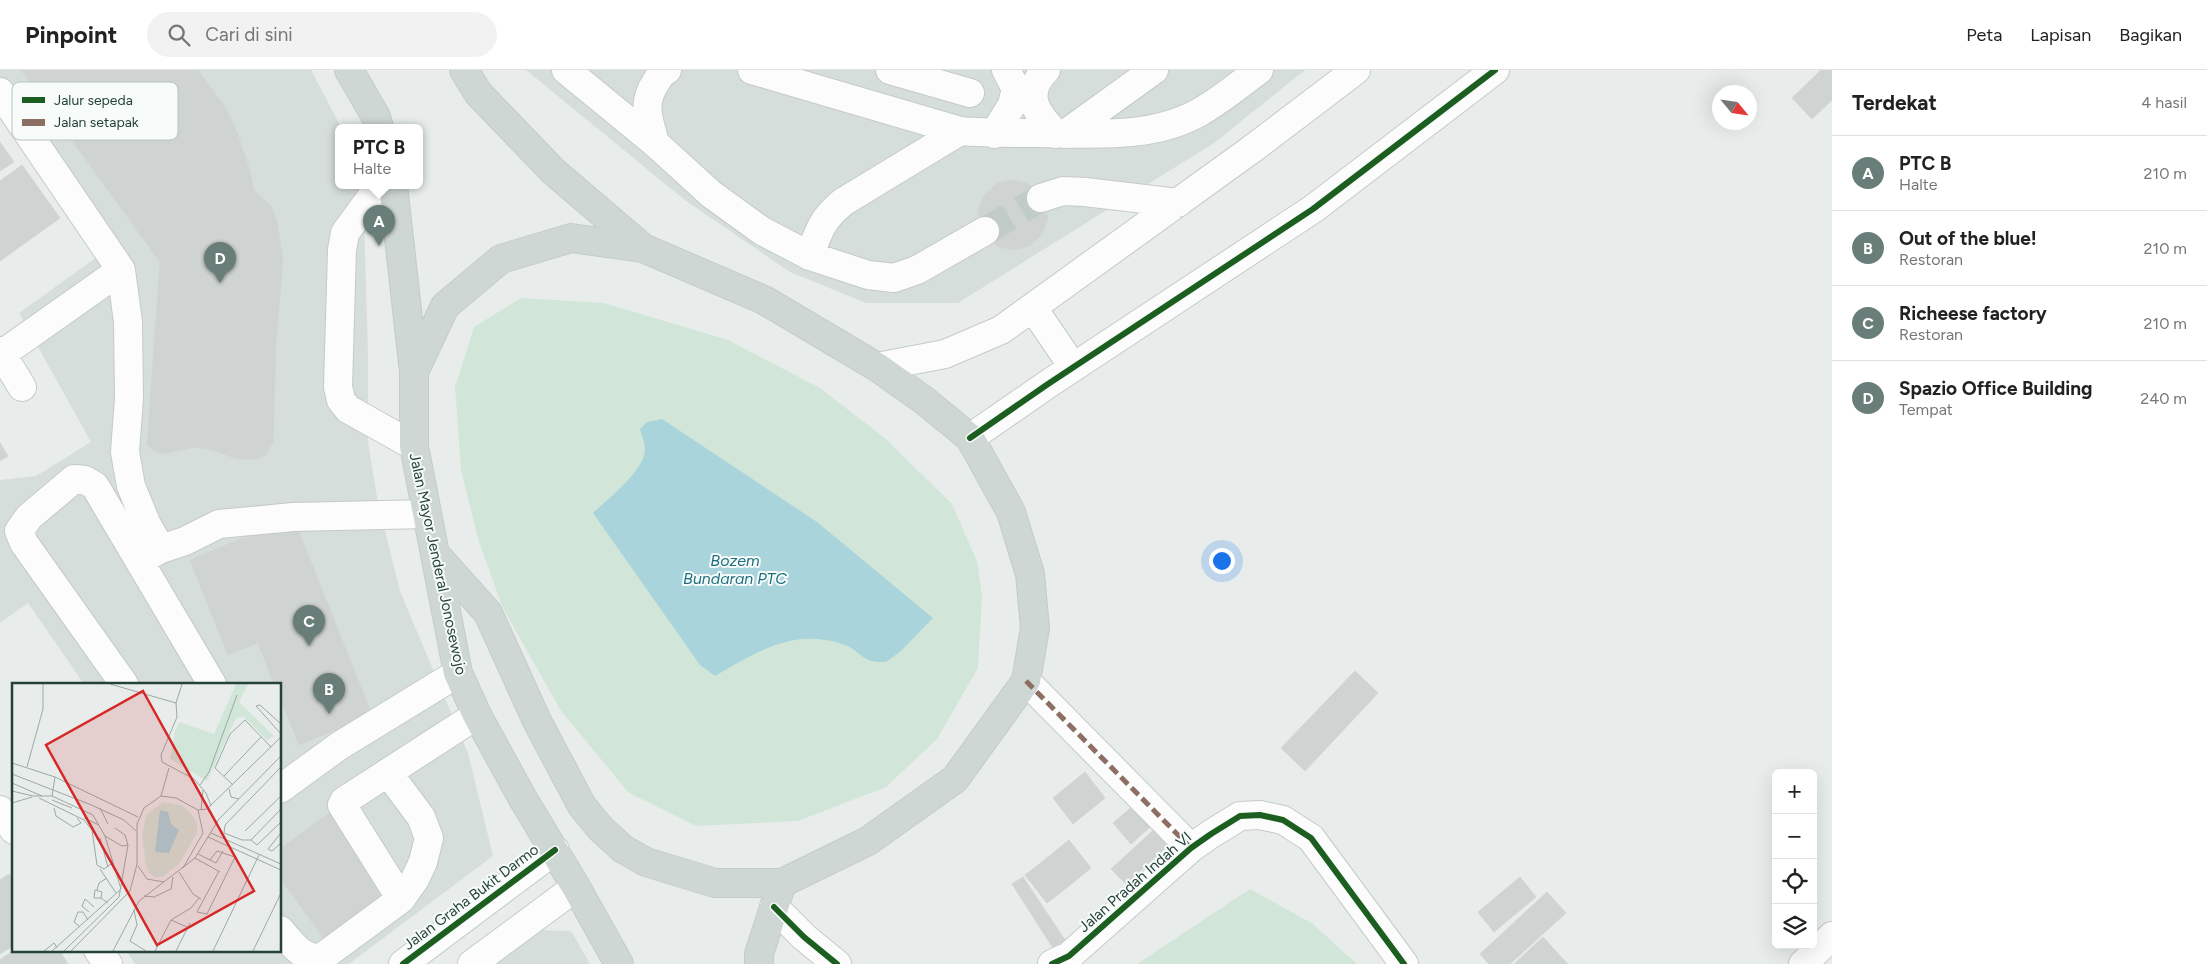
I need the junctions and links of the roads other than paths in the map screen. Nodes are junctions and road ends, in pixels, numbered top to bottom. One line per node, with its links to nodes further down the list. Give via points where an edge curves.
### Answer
1 (349, 70): 16 (main road)
2 (464, 70): 27 (main road, via 478,93 553,170)
3 (566, 70): 21 (street)
4 (666, 70): 21 (street, via 650,90 646,107)
5 (752, 70): 17 (street)
6 (890, 70): 14 (street)
7 (1006, 70): 18 (street, via 1016,89 1012,105)
8 (1046, 70): 19 (street, via 1033,88 1033,98 1039,115)
9 (1154, 70): 19 (street)
10 (1259, 70): 19 (street, via 1200,112 1160,127 1101,134)
11 (1356, 70): 25 (street)
12 (1495, 70): 33 (street, via 1313,209)
13 (0, 92): 15 (street)
14 (970, 93)
15 (12, 110)
16 (378, 124)
17 (960, 131): 18 (street); 28 (street, via 828,214 819,228)
18 (994, 134): 19 (street)
19 (1060, 134)
20 (33, 140): 29 (street)
21 (655, 143): 28 (street, via 711,194 762,232)
22 (377, 189): 37 (street, via 345,233 338,387 348,408)
23 (392, 189): 34 (main road, Jalan Mayor Jenderal Jonosewojo)
24 (1041, 198): 25 (street, via 1063,191)
25 (1178, 203): 30 (street)
26 (985, 231): 28 (street, via 917,270 894,278 868,275)
27 (643, 248): 32 (main road, via 764,300); 34 (main road, via 571,238 501,259 445,306)
28 (810, 256)
29 (121, 270): 31 (street); 39 (street, via 128,322 129,398 125,452 131,486)
30 (1033, 308): 32 (street, via 1001,330 944,354); 33 (street)
31 (1, 353): 35 (street)
32 (877, 367): 36 (main road)
33 (1073, 367): 36 (street)
34 (414, 372): 37 (main road, Jalan Mayor Jenderal Jonosewojo)
35 (22, 387)
36 (970, 438): 43 (main road, via 1012,512 1030,574 1034,628)
37 (414, 446): 38 (main road, Jalan Mayor Jenderal Jonosewojo)
38 (427, 514): 39 (street, via 293,517 220,524); 40 (main road, Jalan Mayor Jenderal Jonosewojo)
39 (161, 549): 41 (street)
40 (433, 552): 42 (main road, Jalan Mayor Jenderal Jonosewojo); 54 (main road, via 488,613 537,721 582,806 602,829 623,848 654,865 715,883)
41 (138, 562): 44 (street, via 95,486 86,480 74,479 28,517 19,531 24,543); 45 (street)
42 (458, 673): 46 (main road, Jalan Mayor Jenderal Jonosewojo); 48 (street, via 339,746)
43 (1026, 680): 51 (street); 54 (main road, via 955,779 868,841)
44 (123, 683)
45 (211, 683)
46 (478, 716): 47 (street); 52 (main road, Jalan Mayor Jenderal Jonosewojo)
47 (389, 774): 55 (street, via 421,817 429,838 423,862); 55 (street, via 344,801 342,806)
48 (281, 787)
49 (0, 810): 50 (street)
50 (12, 827)
51 (1191, 848): 65 (street, Jalan Pradah Indah VI, via 1069,956); 66 (street, Jalan Pradah Indah VI, via 1240,816 1260,815 1282,820 1311,838)
52 (555, 850): 53 (main road, Jalan Mayor Jenderal Jonosewojo); 60 (street, Jalan Graha Bukit Darmo)
53 (576, 887): 61 (street); 62 (main road, Jalan Mayor Jenderal Jonosewojo)
54 (778, 895): 63 (main road, via 759,954); 64 (street, via 804,937)
55 (401, 899): 56 (street, via 321,958 313,959 303,954)
56 (281, 931)
57 (1832, 936): 67 (street)
58 (99, 952): 59 (street)
59 (108, 964)
60 (403, 964)
61 (472, 964)
62 (619, 964)
63 (759, 964)
64 (837, 964)
65 (1052, 964)
66 (1404, 964)
67 (1803, 964)

